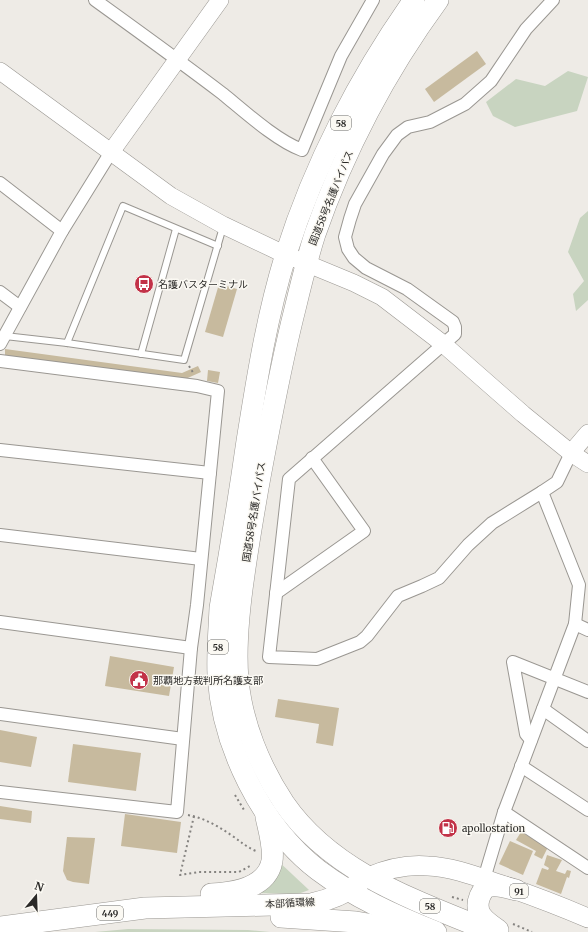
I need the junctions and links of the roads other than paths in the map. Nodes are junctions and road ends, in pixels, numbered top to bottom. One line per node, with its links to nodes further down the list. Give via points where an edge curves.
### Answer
1 (95, 0): 7 (street)
2 (220, 0): 7 (street)
3 (373, 0): 7 (street, via 341,56 302,150 274,134)
4 (414, 0): 15 (highway, 国道58号名護バイパス / 58, via 371,65 328,149)
5 (438, 0): 16 (highway, 国道58号名護バイパス / 58, via 405,49 366,117 330,196)
6 (553, 0): 21 (street, via 526,28 491,81 464,104 430,122 408,127 397,135 383,154 350,218 345,237 354,258 366,268 407,289 453,322 454,334)
7 (176, 59): 9 (street)
8 (0, 70): 9 (street)
9 (111, 152): 11 (street, via 171,196); 13 (street)
10 (0, 183): 13 (street)
11 (223, 225): 14 (lane); 15 (street)
12 (176, 229): 14 (lane); 20 (lane, via 123,206); 22 (lane)
13 (62, 232): 18 (street)
14 (218, 246): 22 (lane, via 184,360)
15 (286, 255): 16 (street); 36 (highway, 国道58号名護バイパス / 58, via 260,360)
16 (306, 263): 21 (street, via 382,297); 54 (highway, 国道58号名護バイパス / 58, via 281,365 256,501 241,596 238,680 253,739 269,777 283,801 300,823 325,847)
17 (0, 292): 18 (street)
18 (20, 307): 19 (street)
19 (2, 340): 20 (lane)
20 (67, 343): 22 (lane)
21 (442, 343): 26 (street); 27 (street)
22 (141, 354)
23 (0, 361): 29 (street, via 197,386 218,391)
24 (588, 433): 26 (street)
25 (0, 450): 29 (street)
26 (571, 453): 28 (street); 30 (street, via 556,482)
27 (312, 458): 34 (street, via 289,479); 34 (street, via 364,531)
28 (588, 464)
29 (210, 473): 32 (street)
30 (542, 492): 33 (street); 34 (street, via 492,523 468,545 439,578 398,596 360,642 317,659 269,657)
31 (0, 535): 32 (street)
32 (201, 559): 35 (street)
33 (583, 587): 38 (street)
34 (276, 593)
35 (198, 605): 36 (street); 40 (street)
36 (220, 608): 50 (highway, 国道58号名護バイパス / 58, via 218,675 221,699 234,749)
37 (0, 622): 40 (street)
38 (575, 624): 39 (street); 41 (street)
39 (588, 630)
40 (191, 648): 45 (street)
41 (554, 679): 42 (street); 43 (street); 46 (street, via 513,662 526,734)
42 (588, 692)
43 (543, 709): 46 (street); 47 (street)
44 (0, 714): 45 (street)
45 (183, 740): 49 (street, via 177,812)
46 (530, 740): 48 (street)
47 (588, 741)
48 (521, 766): 51 (street); 52 (street)
49 (0, 792)
50 (264, 810): 57 (highway, 国道58号名護バイパス / 58, via 292,846 316,869); 59 (highway, via 272,854 270,867 261,879 247,889 166,898)
51 (588, 810)
52 (504, 812): 53 (street); 55 (street)
53 (588, 868)
54 (368, 877): 55 (main road, 本部循環線 / 91, via 393,868 428,866); 57 (highway, 本部循環線 / 449); 64 (highway, 国道58号名護バイパス / 58)
55 (484, 878): 56 (main road, 本部循環線 / 91)
56 (516, 890): 60 (main road, 本部循環線 / 91); 65 (highway, via 493,885 484,889 479,897 477,909 481,916)
57 (349, 891): 58 (highway, 本部循環線 / 449, via 330,900 311,904); 63 (highway, 国道58号名護バイパス / 58, via 386,911)
58 (221, 906): 59 (highway, 本部循環線 / 449); 62 (highway, via 278,917 356,922)
59 (145, 908): 61 (highway, 本部循環線 / 449)
60 (587, 915)
61 (7, 929)
62 (418, 932)
63 (436, 932)
64 (492, 932)
65 (501, 932)

